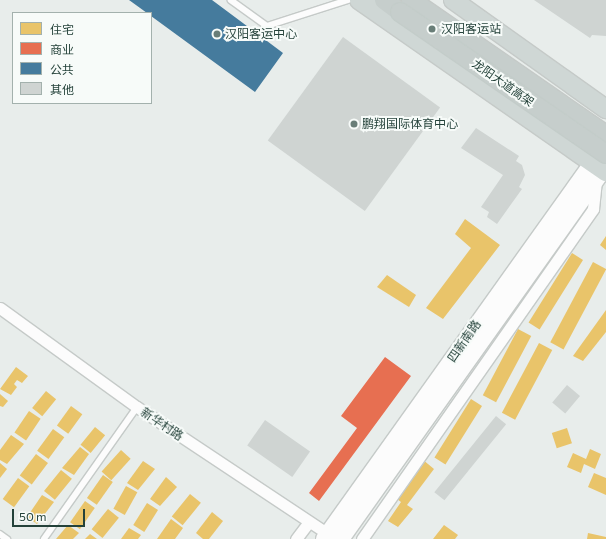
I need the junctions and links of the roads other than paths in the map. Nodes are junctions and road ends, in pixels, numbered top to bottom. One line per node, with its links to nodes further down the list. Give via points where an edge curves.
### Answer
1 (231, 0): 2 (lane, via 267,26)
2 (348, 0)
3 (359, 0): 10 (main road)
4 (384, 0): 6 (highway)
5 (454, 0): 7 (main road)
6 (406, 6): 8 (highway, 龙阳大道高架); 10 (highway, 龙阳大道高架, bridge)
7 (606, 109)
8 (606, 134)
9 (606, 144): 10 (main road, 四新南路)
10 (601, 168): 15 (main road, 四新南路); 19 (street, via 593,210)
11 (0, 308): 12 (street, 新华村路)
12 (137, 407): 13 (street, 新华村路); 17 (lane)
13 (309, 522): 15 (street, 新华村路); 18 (street)
14 (0, 534): 16 (lane)
15 (331, 537)
16 (7, 539)
17 (44, 539)
18 (296, 539)
19 (362, 539)

